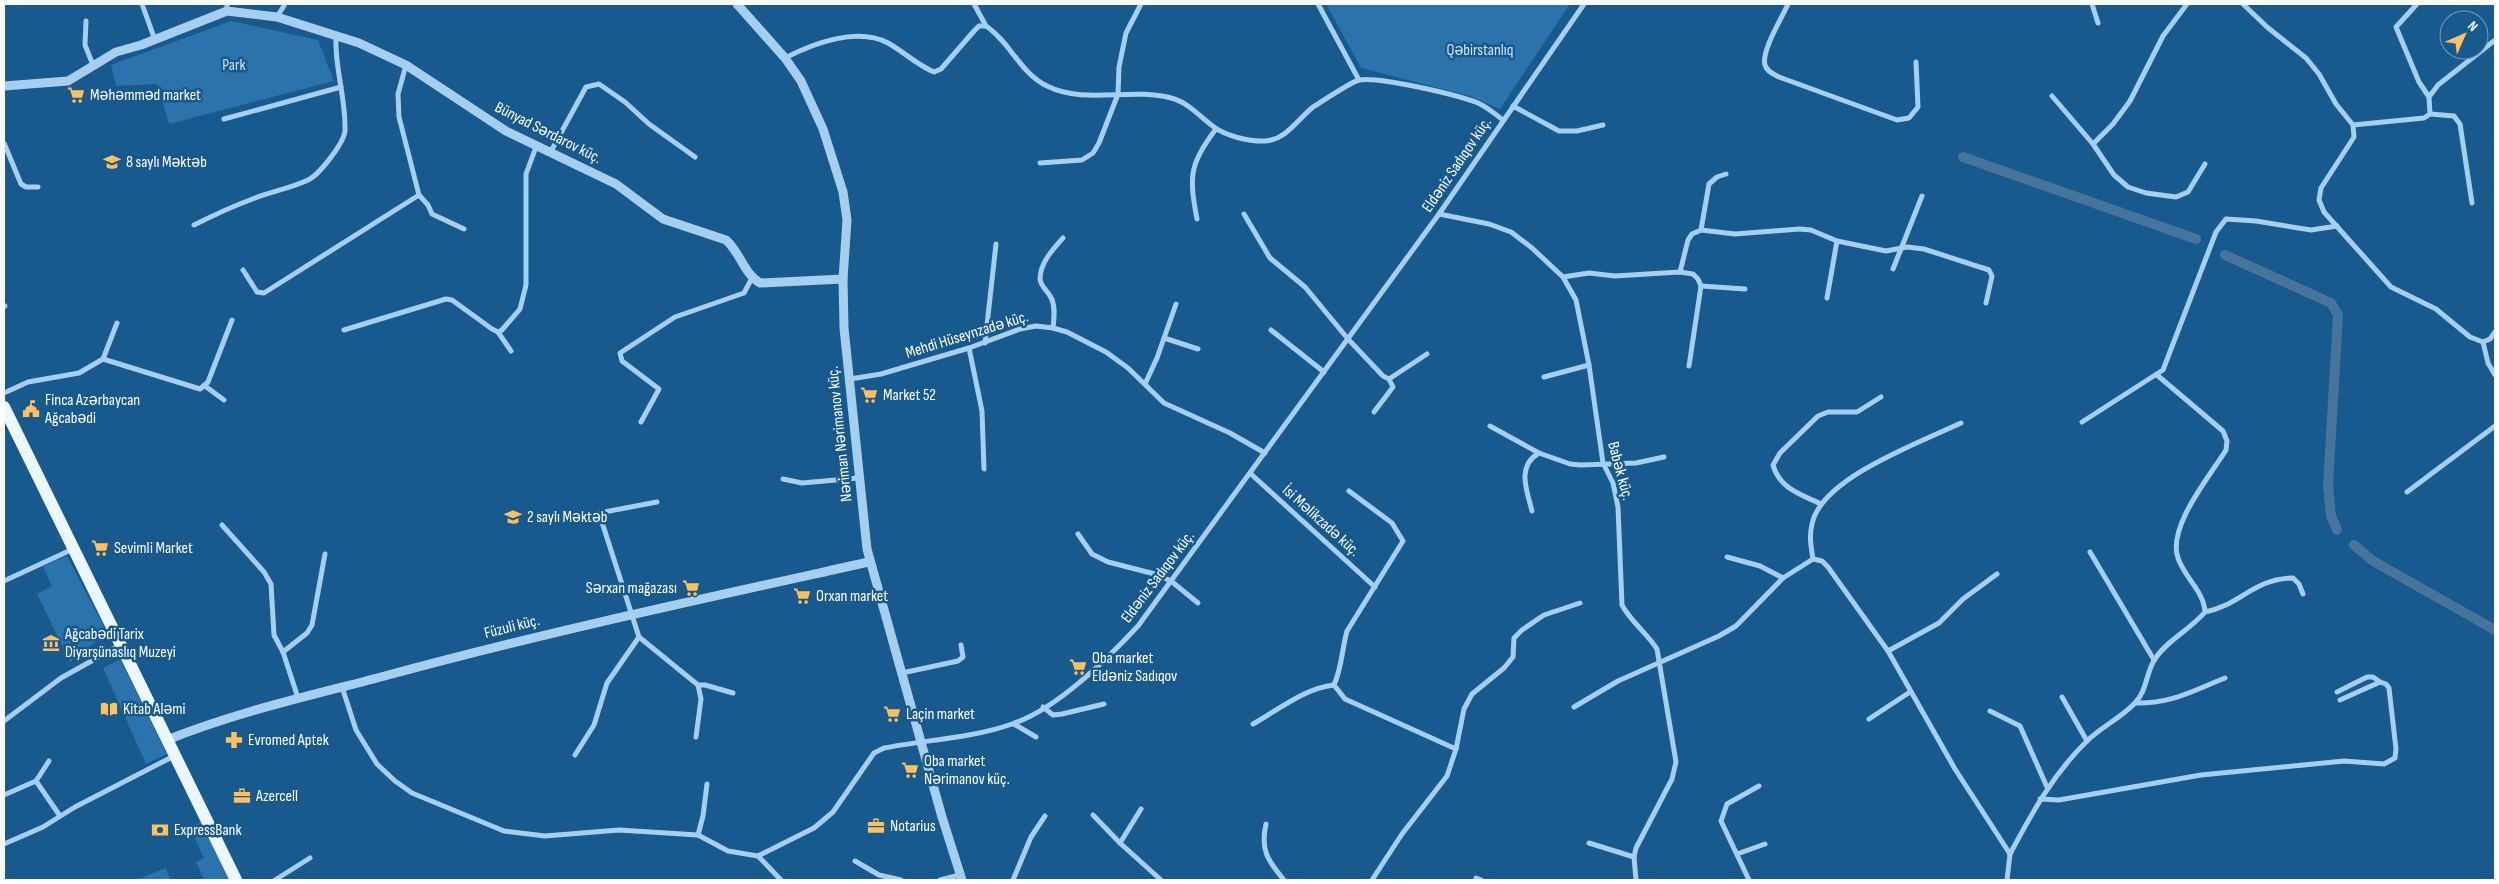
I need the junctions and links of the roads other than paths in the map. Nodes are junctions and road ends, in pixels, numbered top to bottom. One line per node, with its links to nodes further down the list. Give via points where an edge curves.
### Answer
1 (142, 4): 19 (street)
2 (285, 4): 14 (street)
3 (737, 4): 21 (street, Nəriman Nərimanov küç.)
4 (974, 4): 17 (street)
5 (1141, 4): 28 (street, via 1126,33 1119,67)
6 (1318, 4): 25 (street)
7 (1584, 4): 31 (street, Eldəniz Sadıqov küç.)
8 (1788, 4): 22 (street, via 1764,55 1765,67 1779,77 1897,120 1909,118 1918,107)
9 (2092, 4): 16 (street)
10 (2187, 4): 39 (street, via 2162,36 2139,88 2113,124)
11 (2243, 4): 35 (street, via 2306,58)
12 (2418, 4): 30 (street, via 2396,27 2419,82)
13 (227, 8): 14 (street, Bünyad Sərdarov küç.); 19 (street, Bünyad Sərdarov küç.)
14 (277, 17): 18 (street, Bünyad Sərdarov küç.)
15 (86, 21): 23 (street, via 85,45)
16 (2098, 23)
17 (986, 26): 21 (street, via 979,26 934,72 873,37 824,42); 28 (street, via 1027,72 1048,87 1082,94)
18 (336, 35): 24 (street, Bünyad Sərdarov küç.); 27 (street, via 335,60)
19 (155, 40): 23 (street, Bünyad Sərdarov küç., via 116,52)
20 (2495, 40): 30 (street)
21 (785, 58): 66 (street, Nəriman Nərimanov küç., via 812,102 836,165 847,220)
22 (1916, 62)
23 (92, 64): 26 (street, Bünyad Sərdarov küç., via 68,81)
24 (406, 65): 40 (street, Bünyad Sərdarov küç., via 484,118); 47 (street, via 398,94 399,117)
25 (1359, 80): 34 (street, via 1384,81 1452,96 1478,104); 37 (street, via 1313,107 1284,134 1265,141 1239,137)
26 (4, 86)
27 (341, 87): 33 (street); 53 (street, via 343,141 318,173 308,180 250,200)
28 (1118, 94): 37 (street, via 1151,93 1173,98); 43 (street, via 1093,154 1082,160)
29 (2052, 96): 39 (street)
30 (2429, 97): 32 (street)
31 (1513, 106): 34 (street, Eldəniz Sadıqov küç.); 36 (street, via 1559,131)
32 (2430, 114): 35 (street, via 2424,118); 49 (street, via 2454,116 2460,124)
33 (224, 119)
34 (1503, 120): 51 (street, Eldəniz Sadıqov küç.)
35 (2352, 125): 54 (street, via 2354,137 2321,188 2319,200 2324,212)
36 (1603, 126)
37 (1216, 128): 52 (street, via 1194,163 1191,186)
38 (4, 143): 46 (street, via 21,184 26,188)
39 (2093, 144): 44 (street, via 2114,175 2128,187 2146,193 2176,197 2188,192)
40 (536, 147): 41 (street, Bünyad Sərdarov küç.); 77 (street, via 526,174 524,299 520,309)
41 (550, 154): 42 (street, via 586,87 599,84); 64 (street, Bünyad Sərdarov küç., via 616,184 662,218 726,240 734,246)
42 (695, 157)
43 (1040, 163)
44 (2205, 164)
45 (1726, 174): 56 (street, via 1709,184)
46 (38, 186)
47 (419, 195): 55 (street, via 432,214); 62 (street, via 264,293 256,292)
48 (1922, 196): 60 (street)
49 (2472, 203)
50 (1244, 214): 80 (street, via 1270,258 1306,288)
51 (1439, 214): 65 (street, Babək küç., via 1511,232); 80 (street, Eldəniz Sadıqov küç.)
52 (1196, 219)
53 (194, 225)
54 (2337, 226): 81 (street, via 2391,287 2436,309 2470,337); 91 (street, via 2311,230 2256,221 2226,220 2216,232 2168,359)
55 (464, 229)
56 (1701, 230): 58 (street, via 1735,234 1799,228); 63 (street, via 1688,240)
57 (1063, 238): 74 (street, via 1046,258 1040,279 1053,304)
58 (1836, 242): 60 (street, via 1886,251); 69 (street)
59 (996, 244): 82 (street)
60 (1901, 248): 61 (street); 70 (street, via 1924,249 1989,270 1992,276)
61 (1892, 269)
62 (243, 270)
63 (1680, 272): 65 (street, via 1615,276 1589,273); 67 (street, via 1693,274)
64 (752, 278): 66 (street, via 768,284); 103 (street, via 744,293 675,317 620,353 622,362 659,389)
65 (1563, 278): 88 (street, Babək küç., via 1576,300)
66 (843, 279): 94 (street, Nəriman Nərimanov küç.)
67 (1701, 286): 68 (street); 89 (street)
68 (1745, 288)
69 (1827, 298)
70 (1986, 303)
71 (1176, 304): 79 (street)
72 (232, 320): 97 (street)
73 (117, 323): 87 (street)
74 (1053, 328): 82 (street, Mehdi Hüseynzadə küç., via 1036,326 1020,329); 96 (street, Mehdi Hüseynzadə küç., via 1106,352)
75 (344, 330): 77 (street, via 446,299)
76 (1271, 330): 90 (street)
77 (498, 332): 85 (street)
78 (2495, 332): 81 (street)
79 (1164, 338): 84 (street); 96 (street)
80 (1348, 339): 90 (street, Eldəniz Sadıqov küç.); 95 (street, via 1383,376)
81 (2484, 342): 92 (street, via 2488,363)
82 (985, 343): 83 (street, Mehdi Hüseynzadə küç.)
83 (969, 348): 94 (street, Mehdi Hüseynzadə küç., via 881,374); 112 (street, via 982,411)
84 (1198, 349)
85 (511, 351)
86 (1426, 354): 95 (street)
87 (103, 360): 97 (street, via 200,388); 98 (street, via 79,373 28,382)
88 (1589, 365): 93 (street); 111 (street, Babək küç.)
89 (1689, 366)
90 (1324, 372): 108 (street, Eldəniz Sadıqov küç.)
91 (2157, 375): 104 (street); 137 (street, via 2223,431 2227,441 2226,450 2183,520 2176,540 2178,558 2204,602)
92 (2495, 375)
93 (1544, 377)
94 (850, 379): 114 (street, Nəriman Nərimanov küç.)
95 (1390, 379): 102 (street, via 1393,387)
96 (1145, 384): 108 (street, Mehdi Hüseynzadə küç., via 1164,403)
97 (205, 386): 100 (street)
98 (4, 393)
99 (1881, 397): 119 (street, via 1857,412 1828,412 1818,416 1780,453 1773,465 1784,486)
100 (224, 400)
101 (4, 407): 123 (main road)
102 (1374, 412)
103 (641, 422)
104 (2082, 422)
105 (1960, 423): 119 (street, via 1877,462 1833,490)
106 (1490, 426): 109 (street)
107 (2495, 426): 117 (street)
108 (1265, 453): 113 (street, Eldəniz Sadıqov küç.)
109 (1538, 454): 111 (street, via 1570,464); 120 (street, via 1531,458 1523,479)
110 (1664, 457): 111 (street, via 1636,463)
111 (1603, 463): 145 (street, Babək küç., via 1613,483 1618,507 1622,605 1657,649)
112 (984, 469)
113 (1251, 474): 132 (street, Eldəniz Sadıqov küç.); 133 (street, İsi Məlikzadə küç.)
114 (858, 478): 115 (street, via 802,483); 128 (street, Nəriman Nərimanov küç.)
115 (783, 480)
116 (1349, 491): 133 (street, via 1392,523 1403,540)
117 (2407, 492)
118 (657, 502): 138 (street, via 599,512)
119 (1821, 504): 127 (street, via 1812,523)
120 (1532, 511)
121 (222, 525): 143 (street, via 271,584 274,635)
122 (1078, 534): 132 (street, via 1092,554)
123 (74, 549): 131 (street); 140 (main road)
124 (2090, 552): 144 (street)
125 (325, 554): 143 (street, via 312,625)
126 (1727, 557): 130 (street, via 1760,566)
127 (1813, 559): 130 (street); 142 (street, via 1828,567)
128 (869, 562): 138 (street, Füzuli küç.); 146 (street, Nəriman Nərimanov küç.)
129 (1997, 574): 142 (street, via 1963,599 1939,623)
130 (1783, 578): 145 (street, via 1736,626)
131 (4, 581)
132 (1171, 581): 135 (street); 160 (street, Eldəniz Sadıqov küç., via 1138,626 1108,658)
133 (1375, 587): 150 (street, via 1347,630 1341,670)
134 (2303, 594): 137 (street, via 2293,578 2282,578 2260,584 2225,606)
135 (1198, 603)
136 (1580, 604): 172 (street, via 1544,615 1514,638 1512,657 1504,668 1472,694 1464,709)
137 (2205, 612): 144 (street)
138 (632, 614): 139 (street); 151 (street, Füzuli küç.)
139 (638, 637): 149 (street); 173 (street, via 608,684 594,724)
140 (120, 645): 164 (street, via 61,678); 169 (main road)
141 (960, 645): 146 (street, via 964,656 958,661)
142 (1888, 651): 152 (street)
143 (283, 652): 156 (street)
144 (2154, 660): 158 (street, via 2148,681)
145 (1659, 663): 161 (street, via 1618,681); 195 (street, Babək küç., via 1676,762 1672,779)
146 (902, 673): 170 (street, Nəriman Nərimanov küç.)
147 (2225, 678): 158 (street, via 2157,704)
148 (2380, 682): 153 (street, via 2367,677); 157 (street); 181 (street, via 2389,688 2396,748 2395,758 2390,762 2344,761 2201,775 2059,800)
149 (698, 685): 154 (street); 167 (street, via 701,699)
150 (1334, 685): 166 (street, via 1307,693); 172 (street, via 1345,699)
151 (342, 687): 156 (street, Füzuli küç.); 187 (street, via 356,730 377,764 412,793 480,823 504,831 545,836 619,830)
152 (1910, 692): 163 (street); 193 (street, via 1955,770)
153 (2337, 692)
154 (732, 693)
155 (2062, 697): 171 (street)
156 (298, 698): 169 (street, Füzuli küç.)
157 (2340, 700)
158 (2135, 703): 171 (street)
159 (1104, 704): 160 (street, via 1053,715)
160 (1043, 707): 165 (street, Eldəniz Sadıqov küç.)
161 (1574, 707)
162 (1990, 710): 179 (street, via 2020,726)
163 (1869, 719)
164 (4, 721)
165 (1014, 724): 168 (street); 170 (street, Eldəniz Sadıqov küç.)
166 (1253, 724)
167 (696, 737)
168 (1036, 737)
169 (167, 740): 174 (main road)
170 (922, 741): 194 (street, Eldəniz Sadıqov küç., via 874,753 834,812 814,828); 198 (street, Nəriman Nərimanov küç.)
171 (2087, 741): 179 (street)
172 (1456, 749): 207 (street, via 1447,776 1402,834)
173 (575, 755)
174 (175, 756): 184 (street); 199 (main road)
175 (49, 761): 176 (street)
176 (36, 781): 180 (street); 184 (street)
177 (707, 784): 187 (street)
178 (1759, 786): 192 (street, via 1727,804 1722,811 1721,821)
179 (2048, 787): 181 (street)
180 (4, 795)
181 (2040, 799): 193 (street)
182 (1141, 809): 188 (street)
183 (1093, 815): 188 (street)
184 (60, 816): 190 (street)
185 (1045, 816): 204 (street, via 1031,837)
186 (1266, 824): 206 (street, via 1263,837 1266,854)
187 (698, 835): 194 (street, via 728,850)
188 (1120, 843): 205 (street)
189 (1588, 843): 195 (street)
190 (4, 844)
191 (1765, 844): 192 (street)
192 (1737, 854): 209 (street)
193 (2010, 854): 210 (street)
194 (758, 856): 201 (street)
195 (1634, 857): 208 (street)
196 (310, 858): 200 (street)
197 (855, 861): 202 (street, via 879,875)
198 (961, 878): 203 (street)
199 (236, 880)
200 (275, 880)
201 (781, 880)
202 (900, 880)
203 (940, 880)
204 (1014, 880)
205 (1161, 880)
206 (1284, 880)
207 (1372, 880)
208 (1636, 880)
209 (1749, 880)
210 (2007, 880)

